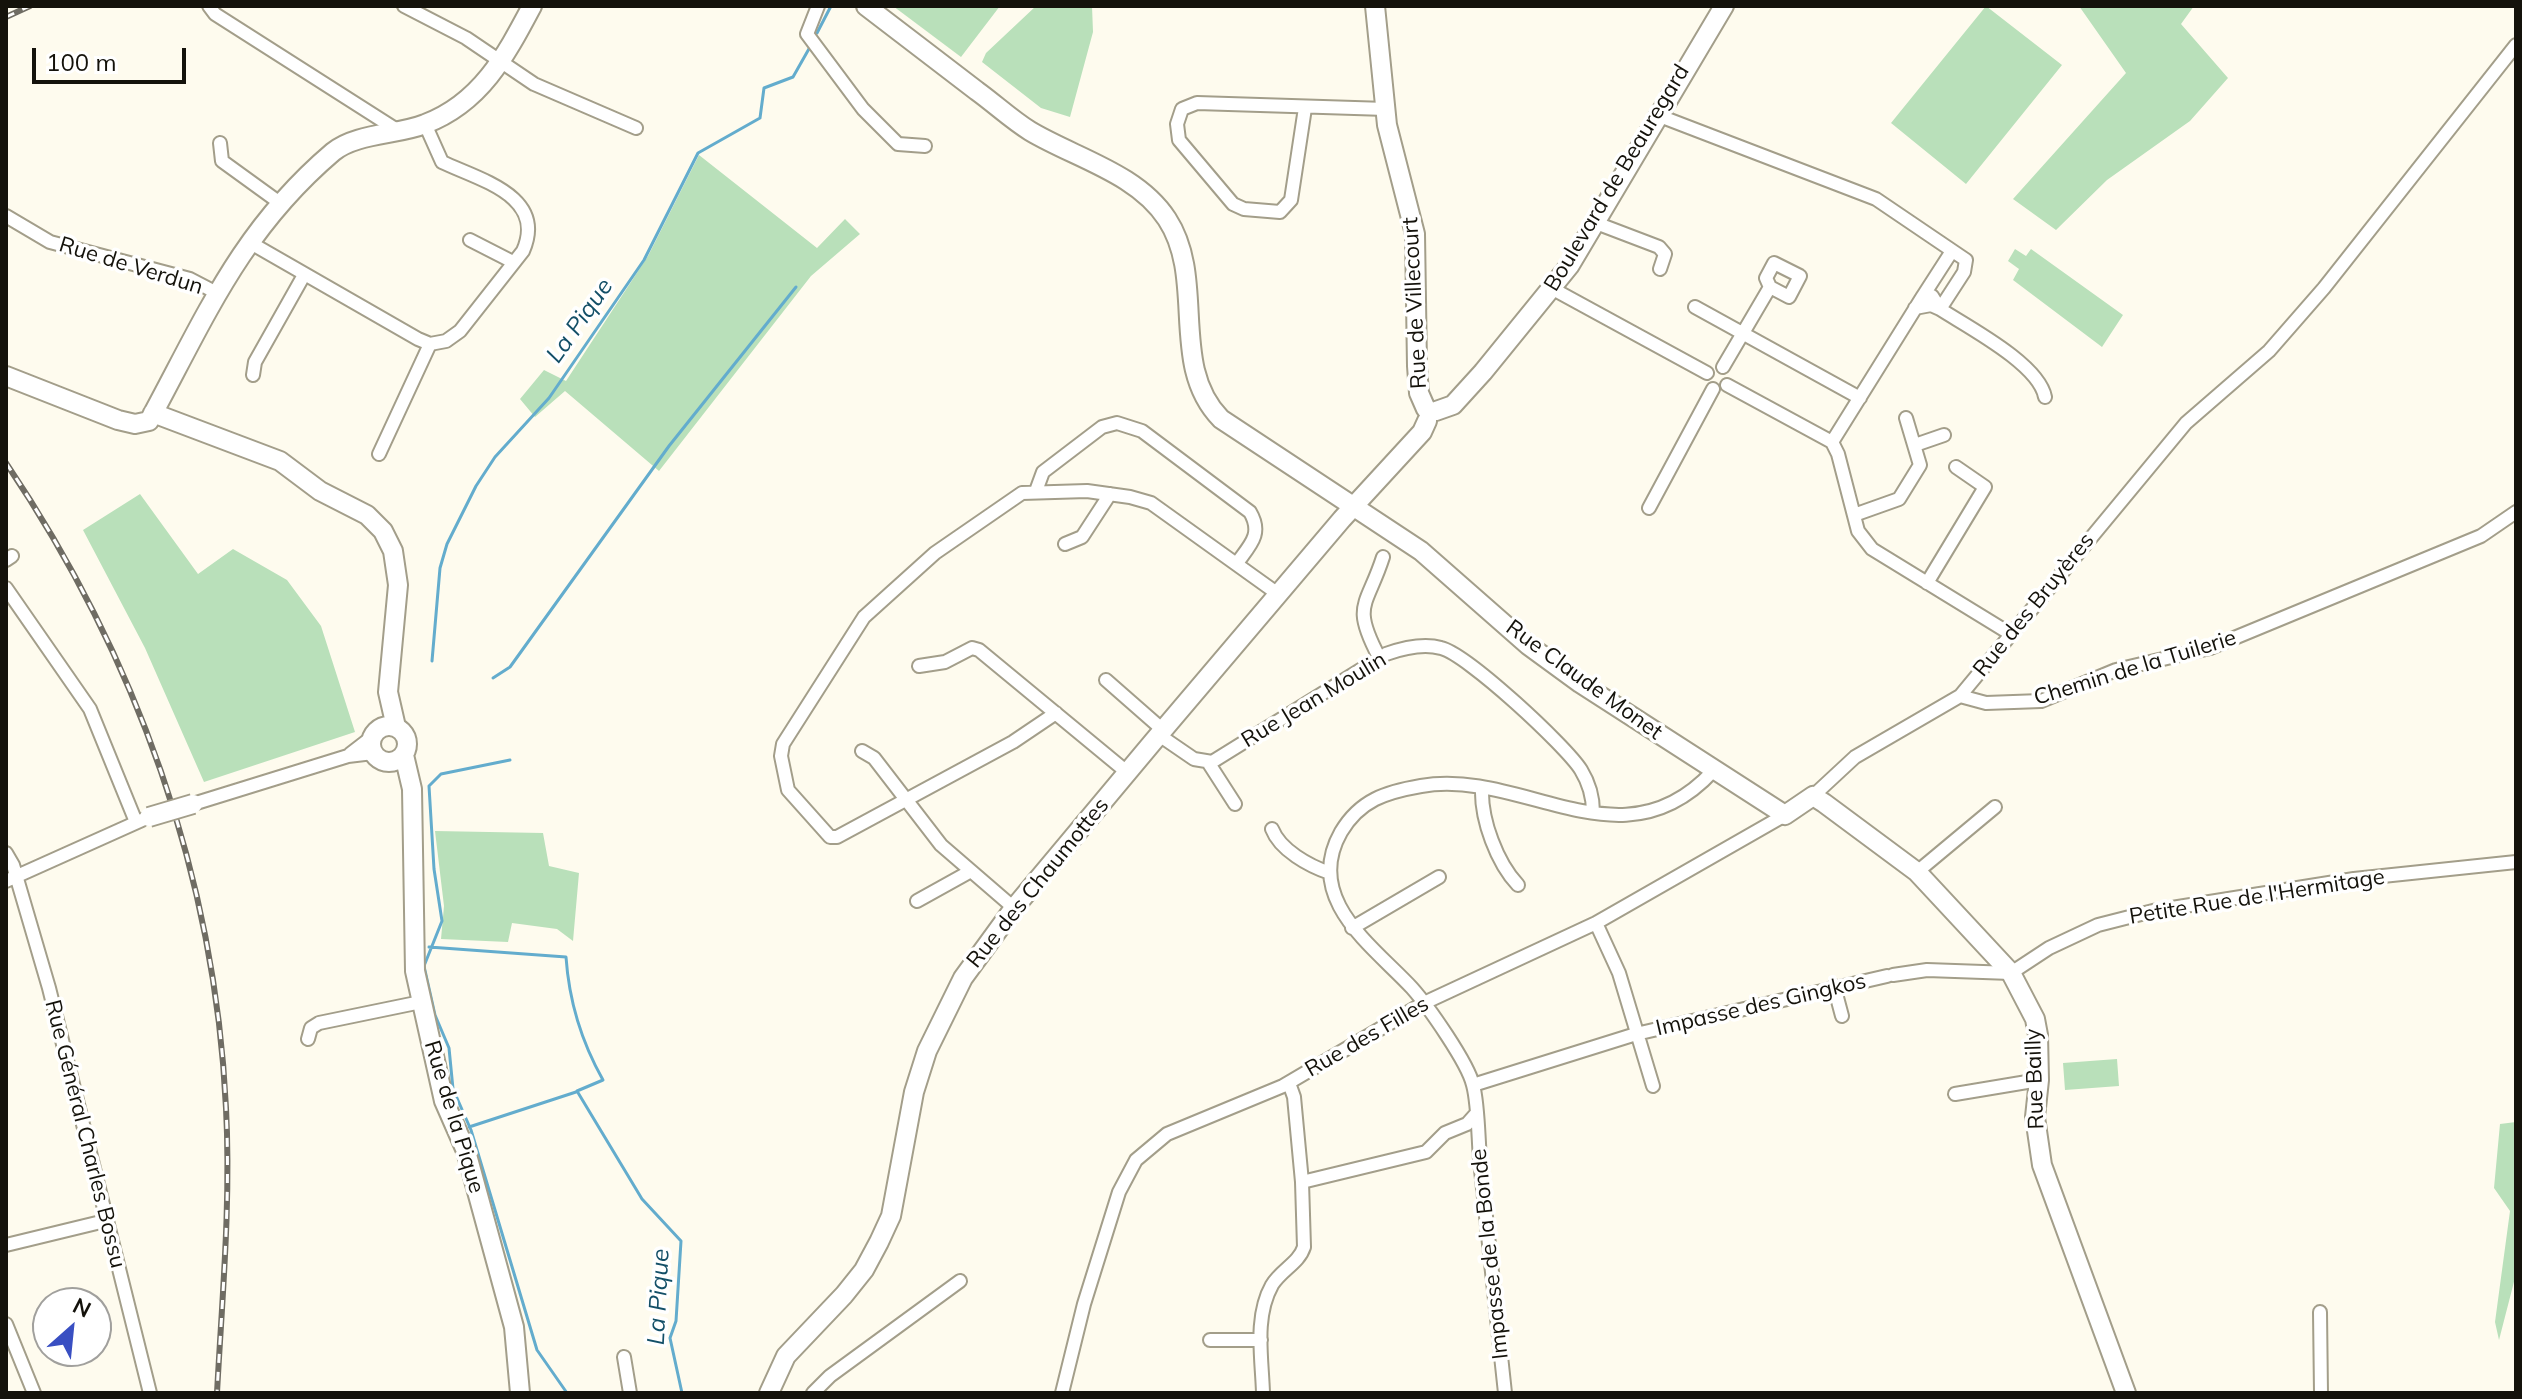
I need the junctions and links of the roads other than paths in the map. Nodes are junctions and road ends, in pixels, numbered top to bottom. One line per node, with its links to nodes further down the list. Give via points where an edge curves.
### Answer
1 (209, 6): 15 (street)
2 (404, 6): 9 (street)
3 (532, 6): 9 (street)
4 (818, 6): 17 (street, via 807,34 863,109 898,144)
5 (866, 6): 54 (street, Rue Claude Monet, via 1029,130 1147,196 1179,243 1187,280 1191,355 1207,404 1244,436)
6 (1375, 6): 11 (street, Rue de Villecourt)
7 (1724, 6): 12 (street, Boulevard de Beauregard)
8 (2516, 45): 64 (street, Rue des Bruyères, via 2324,288 2269,351 2186,423)
9 (503, 61): 13 (street, via 474,96); 14 (street, via 534,84)
10 (1305, 108): 10 (street, via 1187,105 1179,114 1177,132 1233,204 1280,212 1291,200); 11 (street)
11 (1386, 109): 45 (street, Rue de Villecourt, via 1415,234 1419,393)
12 (1657, 115): 20 (street, Boulevard de Beauregard); 23 (street, via 1876,199)
13 (425, 124): 15 (street); 24 (street, via 442,162 512,195 526,210 528,239)
14 (636, 128)
15 (397, 130): 18 (street, via 336,149)
16 (220, 143): 18 (street, via 222,161)
17 (925, 146)
18 (280, 203): 22 (street)
19 (6, 216): 29 (street, Rue de Verdun, via 50,242 190,279)
20 (1596, 223): 25 (street, via 1659,247 1665,254); 28 (street, Boulevard de Beauregard)
21 (470, 240): 24 (street)
22 (249, 242): 26 (street); 29 (street)
23 (1952, 251): 30 (street); 33 (street, via 1967,265)
24 (513, 262): 35 (street, via 460,331)
25 (1660, 269)
26 (304, 275): 35 (street); 38 (street, via 255,362)
27 (1770, 287): 34 (street)
28 (1553, 289): 37 (street); 45 (street, Boulevard de Beauregard, via 1453,405)
29 (215, 292): 44 (street)
30 (1923, 296): 32 (street); 33 (street, via 1932,296)
31 (1695, 307): 34 (street)
32 (1915, 308): 33 (street); 43 (street)
33 (1940, 309): 42 (street, via 2030,370)
34 (1743, 333): 36 (street); 43 (street)
35 (430, 344): 50 (street)
36 (1723, 367): 37 (street); 40 (street, via 1729,373)
37 (1707, 373): 41 (street)
38 (253, 375)
39 (6, 376): 44 (street, via 118,420 135,424 149,421)
40 (1727, 385): 41 (street); 48 (street)
41 (1713, 389): 55 (street)
42 (2045, 397)
43 (1860, 398): 48 (street)
44 (153, 413): 71 (street, via 280,461 377,523 393,551 398,585 388,706)
45 (1430, 414): 54 (street, Boulevard de Beauregard, via 1422,432)
46 (1906, 418): 49 (street)
47 (1944, 435): 49 (street)
48 (1832, 442): 57 (street)
49 (1915, 445): 57 (street, via 1920,465 1899,499)
50 (379, 454)
51 (1956, 467): 61 (street, via 1985,487)
52 (1036, 491): 53 (street); 60 (street, via 1043,472 1102,427 1117,423 1135,428 1250,512 1256,538); 79 (street, via 1022,493 984,516 864,617 783,744 788,790 830,837)
53 (1110, 494): 58 (street, via 1082,537); 60 (street, via 1167,512)
54 (1355, 505): 63 (street, Rue des Chaumottes); 75 (street, Rue Claude Monet, via 1455,578 1528,645)
55 (1649, 508)
56 (2516, 512): 68 (street, Chemin de la Tuilerie, via 2481,536 2210,648 2116,670 2041,701 1986,703)
57 (1854, 515): 61 (street, via 1867,544)
58 (1065, 544)
59 (1383, 557): 65 (street, via 1362,604 1366,630)
60 (1237, 563): 63 (street)
61 (1927, 583): 64 (street)
62 (6, 588): 85 (street, via 90,709)
63 (1278, 594): 70 (street, Rue des Chaumottes)
64 (2009, 633): 68 (street, Rue des Bruyères)
65 (1379, 657): 74 (street, Rue Jean Moulin); 83 (street, Rue Jean Moulin, via 1426,646 1462,658 1574,760 1590,790)
66 (919, 666): 69 (street, via 945,662 975,648)
67 (1106, 680): 70 (street)
68 (1960, 696): 78 (street, Rue des Bruyères, via 1855,757)
69 (1056, 713): 76 (street); 79 (street)
70 (1161, 732): 74 (street, via 1194,759); 76 (street, Rue des Chaumottes)
71 (380, 736): 73 (street, via 380,760); 73 (street, Rue de la Pique, via 407,739); 80 (street, via 348,756)
72 (862, 751): 79 (street, via 874,758)
73 (397, 758): 101 (street, Rue de la Pique, via 412,789 413,954)
74 (1208, 762): 81 (street)
75 (1713, 771): 83 (street, via 1687,797 1669,806 1631,816); 84 (street, Rue Claude Monet)
76 (1128, 773): 96 (street, Rue des Chaumottes)
77 (1482, 789): 83 (street); 91 (street, via 1432,784 1372,798 1337,839); 94 (street, via 1488,825)
78 (1813, 796): 84 (street, Rue des Filles); 90 (street, Rue Bailly)
79 (905, 800): 89 (street, via 941,845)
80 (193, 804): 85 (street, bridge)
81 (1235, 804)
82 (1995, 807): 90 (street)
83 (1593, 812)
84 (1785, 815): 97 (street, Rue des Filles)
85 (142, 820): 93 (street)
86 (1272, 829): 91 (street, via 1290,851)
87 (6, 853): 93 (street, Rue Général Charles Bossu)
88 (2516, 862): 99 (street, Petite Rue de l'Hermitage, via 2354,879 2153,911 2098,925)
89 (971, 871): 95 (street); 96 (street)
90 (1917, 872): 99 (street, Rue Bailly)
91 (1330, 873): 98 (street)
92 (1439, 877): 98 (street)
93 (11, 878): 113 (street, Rue Général Charles Bossu, via 49,988)
94 (1518, 885)
95 (917, 901)
96 (1014, 908): 125 (street, Rue des Chaumottes, via 963,978 927,1051 891,1216 879,1242 858,1279 786,1356)
97 (1596, 923): 102 (street, Rue des Filles); 104 (street, via 1619,973)
98 (1352, 928): 102 (street)
99 (2011, 973): 100 (street, Impasse des Gingkos, via 1927,970); 106 (street, Rue Bailly, via 2035,1019)
100 (1834, 986): 103 (street); 104 (street, Impasse des Gingkos)
101 (421, 1002): 105 (street, via 319,1023); 123 (street, Rue de la Pique, via 444,1101 466,1151 514,1327)
102 (1424, 1003): 107 (street, Rue des Filles); 108 (street)
103 (1842, 1016)
104 (1636, 1034): 108 (street, Impasse des Gingkos); 109 (street)
105 (308, 1039)
106 (2039, 1080): 110 (street); 130 (street, Rue Bailly, via 2035,1117 2042,1165)
107 (1289, 1083): 112 (street); 127 (street, Rue des Filles, via 1167,1134 1136,1160 1119,1192)
108 (1473, 1085): 111 (street, Impasse de la Bonde)
109 (1653, 1086)
110 (1955, 1094)
111 (1475, 1115): 112 (street, via 1426,1152); 129 (street, Impasse de la Bonde)
112 (1302, 1182): 119 (street, via 1304,1247 1271,1287)
113 (105, 1221): 114 (street); 122 (street, Rue Général Charles Bossu)
114 (6, 1244)
115 (960, 1281): 126 (street)
116 (2320, 1312): 131 (street)
117 (6, 1324): 121 (street)
118 (1210, 1340): 119 (street)
119 (1261, 1340): 128 (street)
120 (624, 1357): 124 (street)
121 (34, 1393)
122 (150, 1393)
123 (520, 1393)
124 (630, 1393)
125 (769, 1393)
126 (813, 1393)
127 (1062, 1393)
128 (1263, 1393)
129 (1505, 1393)
130 (2126, 1393)
131 (2321, 1393)

